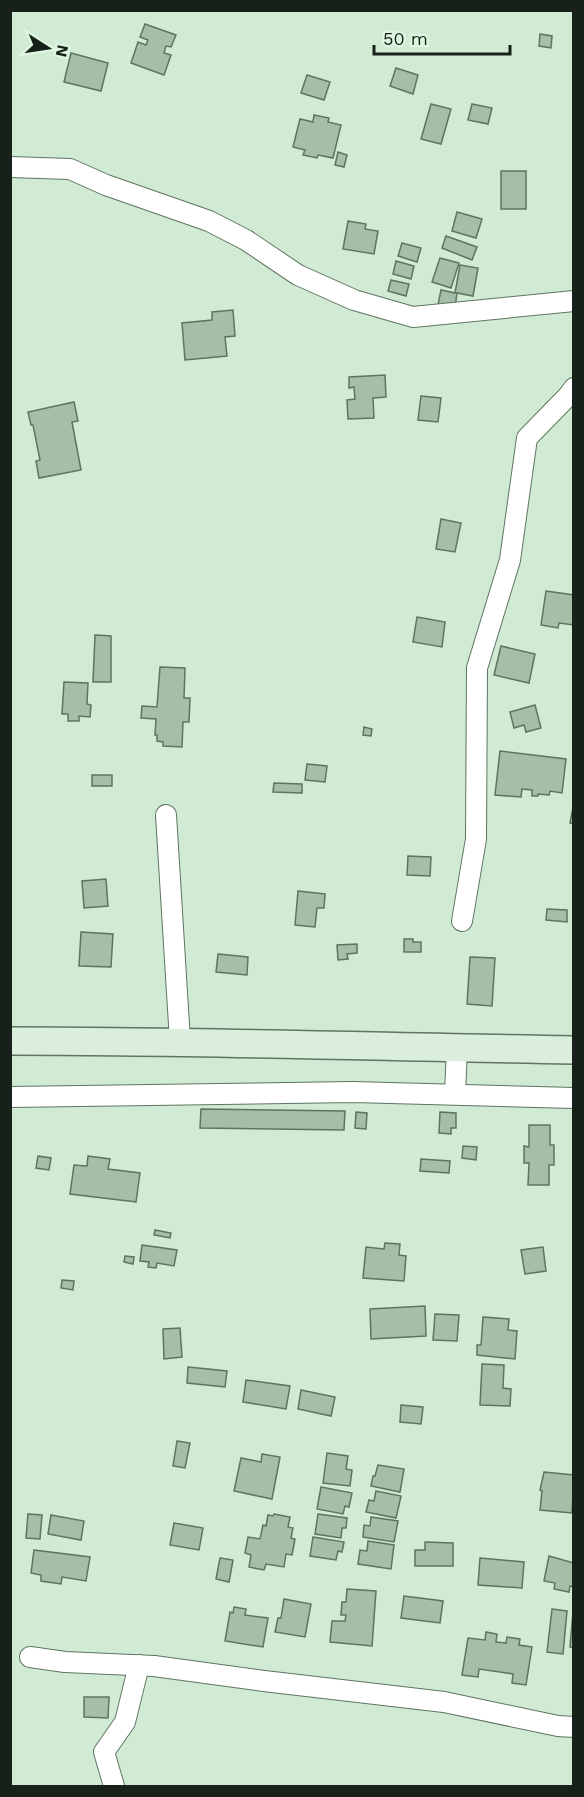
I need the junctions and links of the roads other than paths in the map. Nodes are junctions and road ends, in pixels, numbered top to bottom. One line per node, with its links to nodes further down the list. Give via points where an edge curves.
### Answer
1 (10, 167): 2 (street, via 70,169 209,221 298,275 354,300 413,317)
2 (573, 301)
3 (573, 388): 5 (street, via 526,438 510,560 477,668 476,839)
4 (166, 815): 7 (street)
5 (462, 921)
6 (10, 1041): 7 (main road)
7 (180, 1041): 8 (main road)
8 (457, 1048): 9 (main road); 10 (street)
9 (573, 1050)
10 (455, 1095): 11 (street, via 354,1092); 12 (street)
11 (10, 1097)
12 (573, 1098)
13 (30, 1657): 14 (street)
14 (139, 1665): 15 (street, via 444,1702); 16 (street, via 125,1722 104,1752)
15 (573, 1727)
16 (114, 1786)

